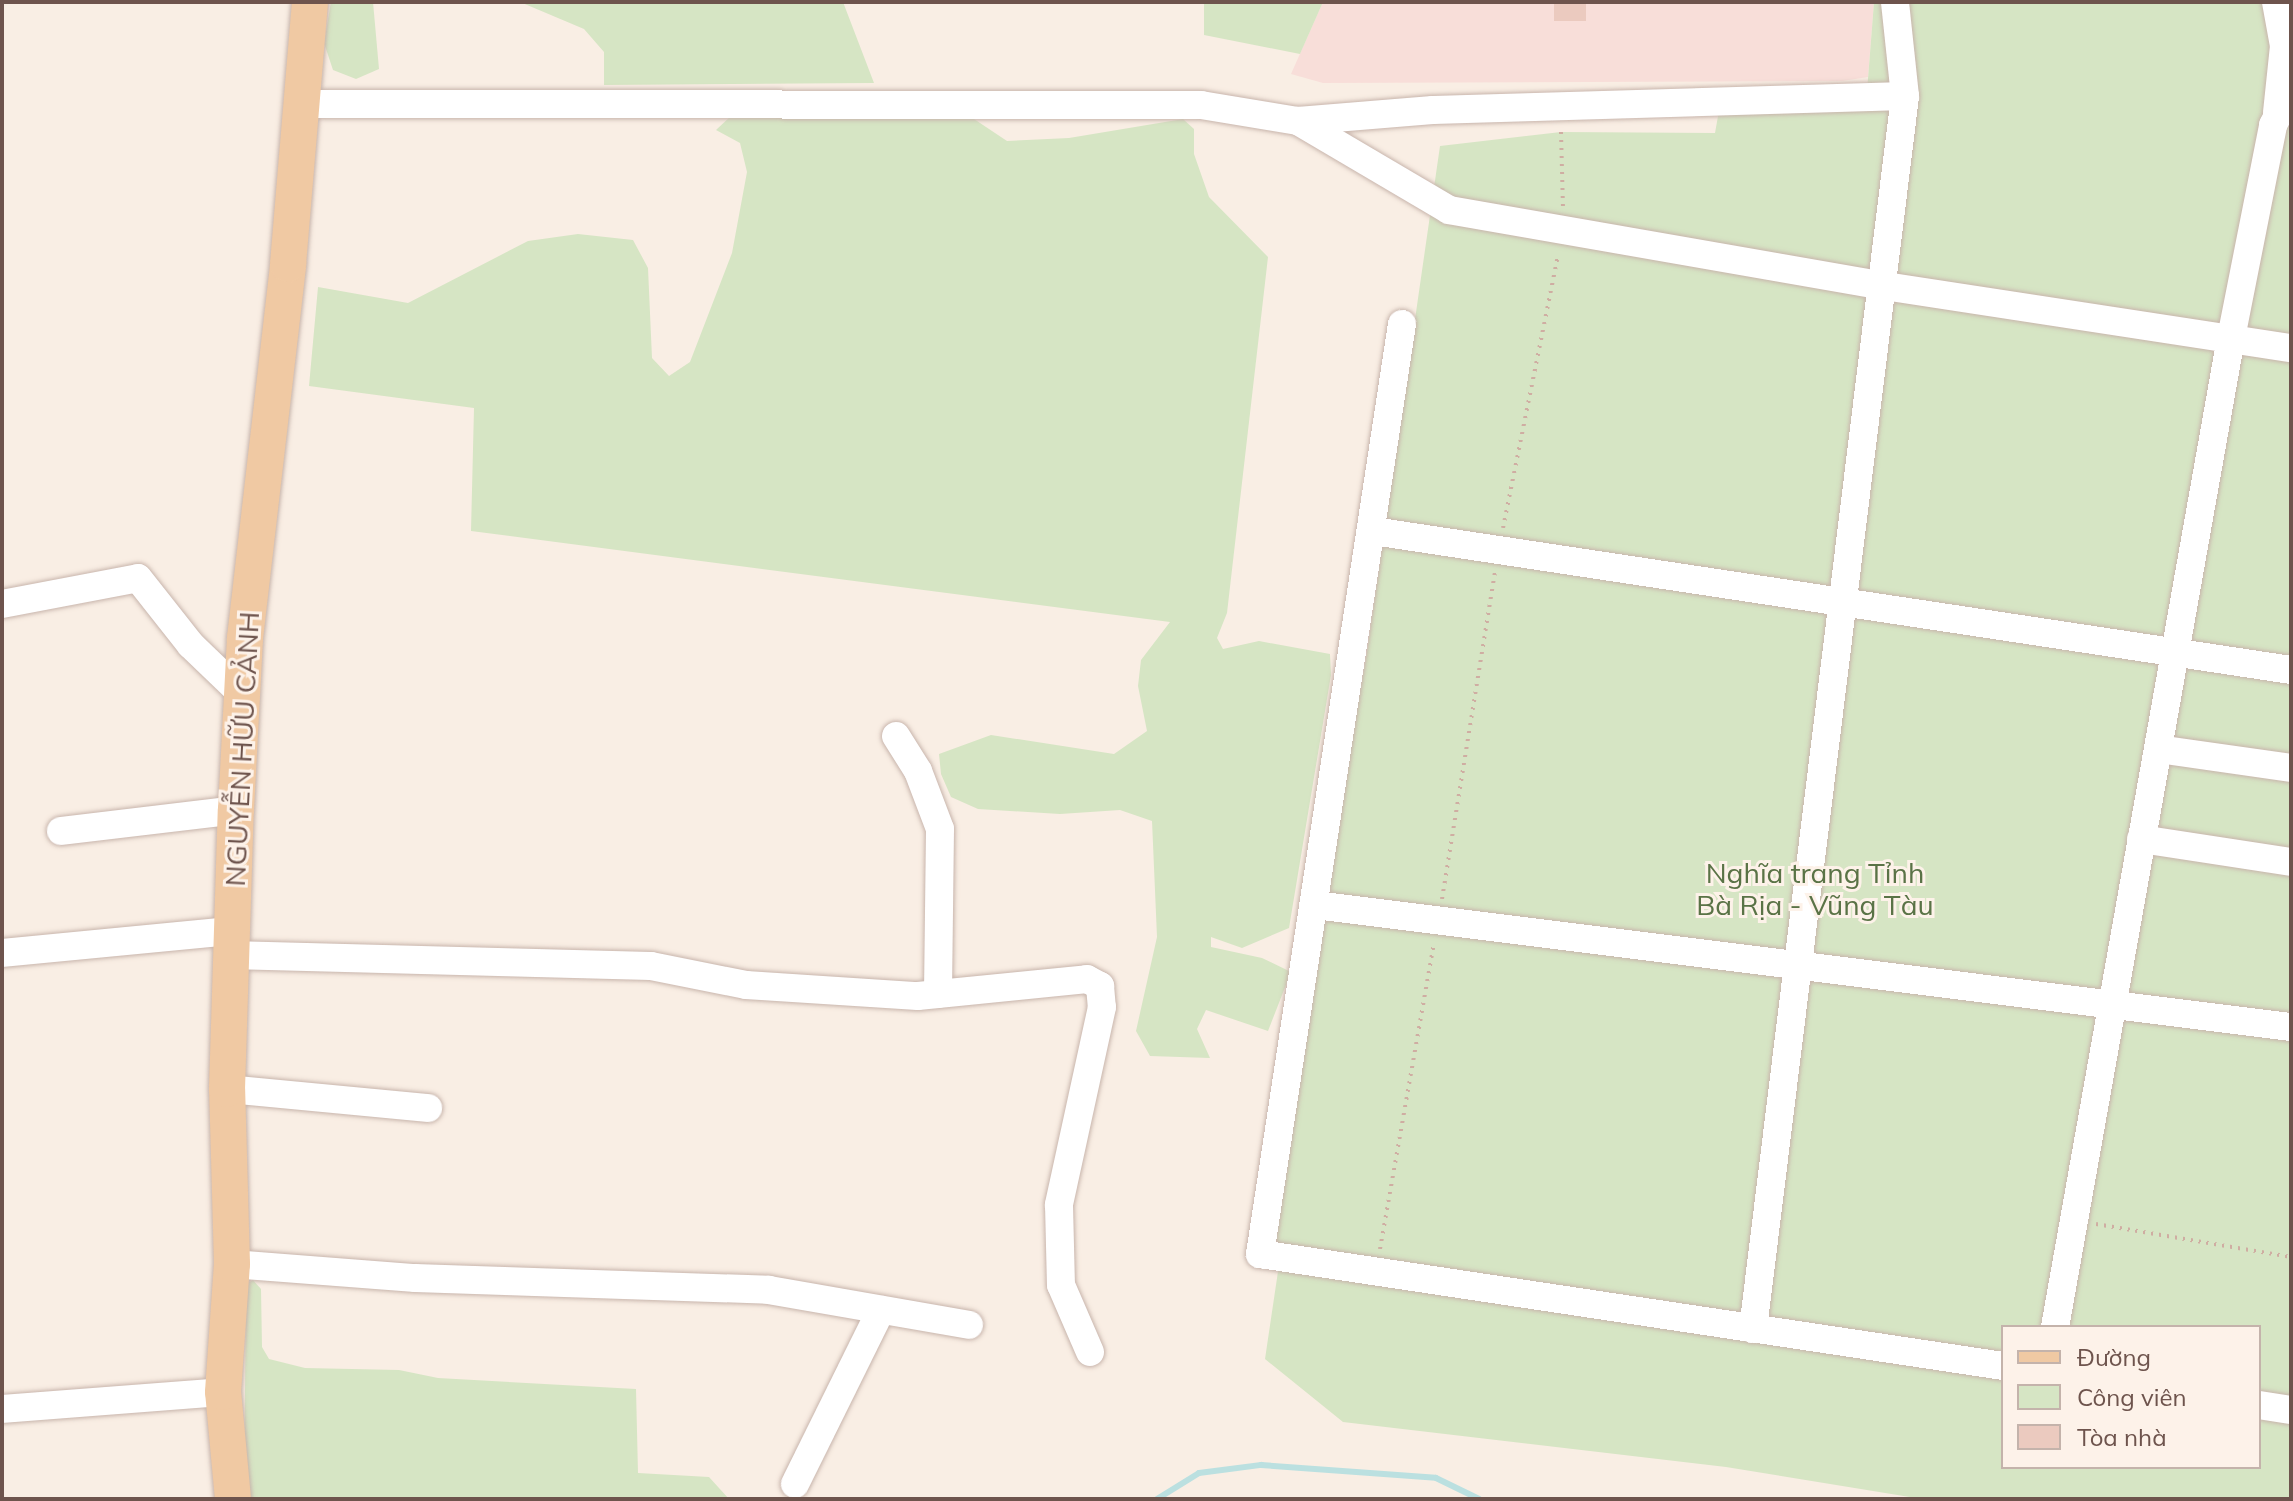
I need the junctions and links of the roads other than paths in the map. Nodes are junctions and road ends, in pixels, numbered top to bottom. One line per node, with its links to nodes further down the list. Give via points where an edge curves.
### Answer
1 (310, 2): 6 (main road, NGUYỄN HỮU CẢNH)
2 (1895, 2): 4 (street)
3 (2276, 2): 5 (street, via 2284,46)
4 (1905, 96): 7 (street, via 1433,110); 8 (street)
5 (2284, 103): 10 (street)
6 (300, 104): 7 (street, via 1201,105); 17 (main road, NGUYỄN HỮU CẢNH, via 245,638)
7 (1298, 121): 8 (street, via 1449,210)
8 (1878, 285): 10 (street); 13 (street)
9 (1402, 324): 12 (street)
10 (2231, 338): 11 (street); 15 (street)
11 (2291, 348)
12 (1373, 531): 13 (street); 25 (street)
13 (1843, 601): 15 (street); 28 (street)
14 (2, 604): 17 (street, via 138,578 191,645)
15 (2176, 651): 16 (street); 19 (street)
16 (2291, 670)
17 (245, 697): 21 (main road, NGUYỄN HỮU CẢNH)
18 (896, 736): 29 (street, via 918,771 942,840)
19 (2158, 749): 20 (street); 23 (street)
20 (2291, 768)
21 (236, 810): 22 (street); 26 (main road, NGUYỄN HỮU CẢNH)
22 (61, 831)
23 (2141, 839): 24 (street); 30 (street)
24 (2291, 862)
25 (1315, 905): 28 (street); 38 (street, via 1260,1254)
26 (231, 943): 27 (street); 29 (street, via 651,966 746,985); 32 (main road, NGUYỄN HỮU CẢNH)
27 (2, 953)
28 (1800, 965): 30 (street); 38 (street)
29 (938, 994): 39 (street, via 1087,979 1100,986 1102,1007 1059,1205 1061,1285)
30 (2110, 1004): 31 (street); 37 (street)
31 (2291, 1027)
32 (227, 1089): 33 (street); 34 (main road, NGUYỄN HỮU CẢNH)
33 (428, 1108)
34 (232, 1264): 35 (street, via 415,1278 769,1290); 41 (main road, NGUYỄN HỮU CẢNH)
35 (881, 1310): 36 (street); 45 (street)
36 (969, 1325)
37 (2055, 1325)
38 (1753, 1329): 40 (street)
39 (1090, 1352)
40 (2001, 1366)
41 (223, 1392): 43 (street); 46 (main road, NGUYỄN HỮU CẢNH)
42 (2261, 1405): 44 (street)
43 (2, 1409)
44 (2291, 1410)
45 (795, 1484)
46 (233, 1499)

